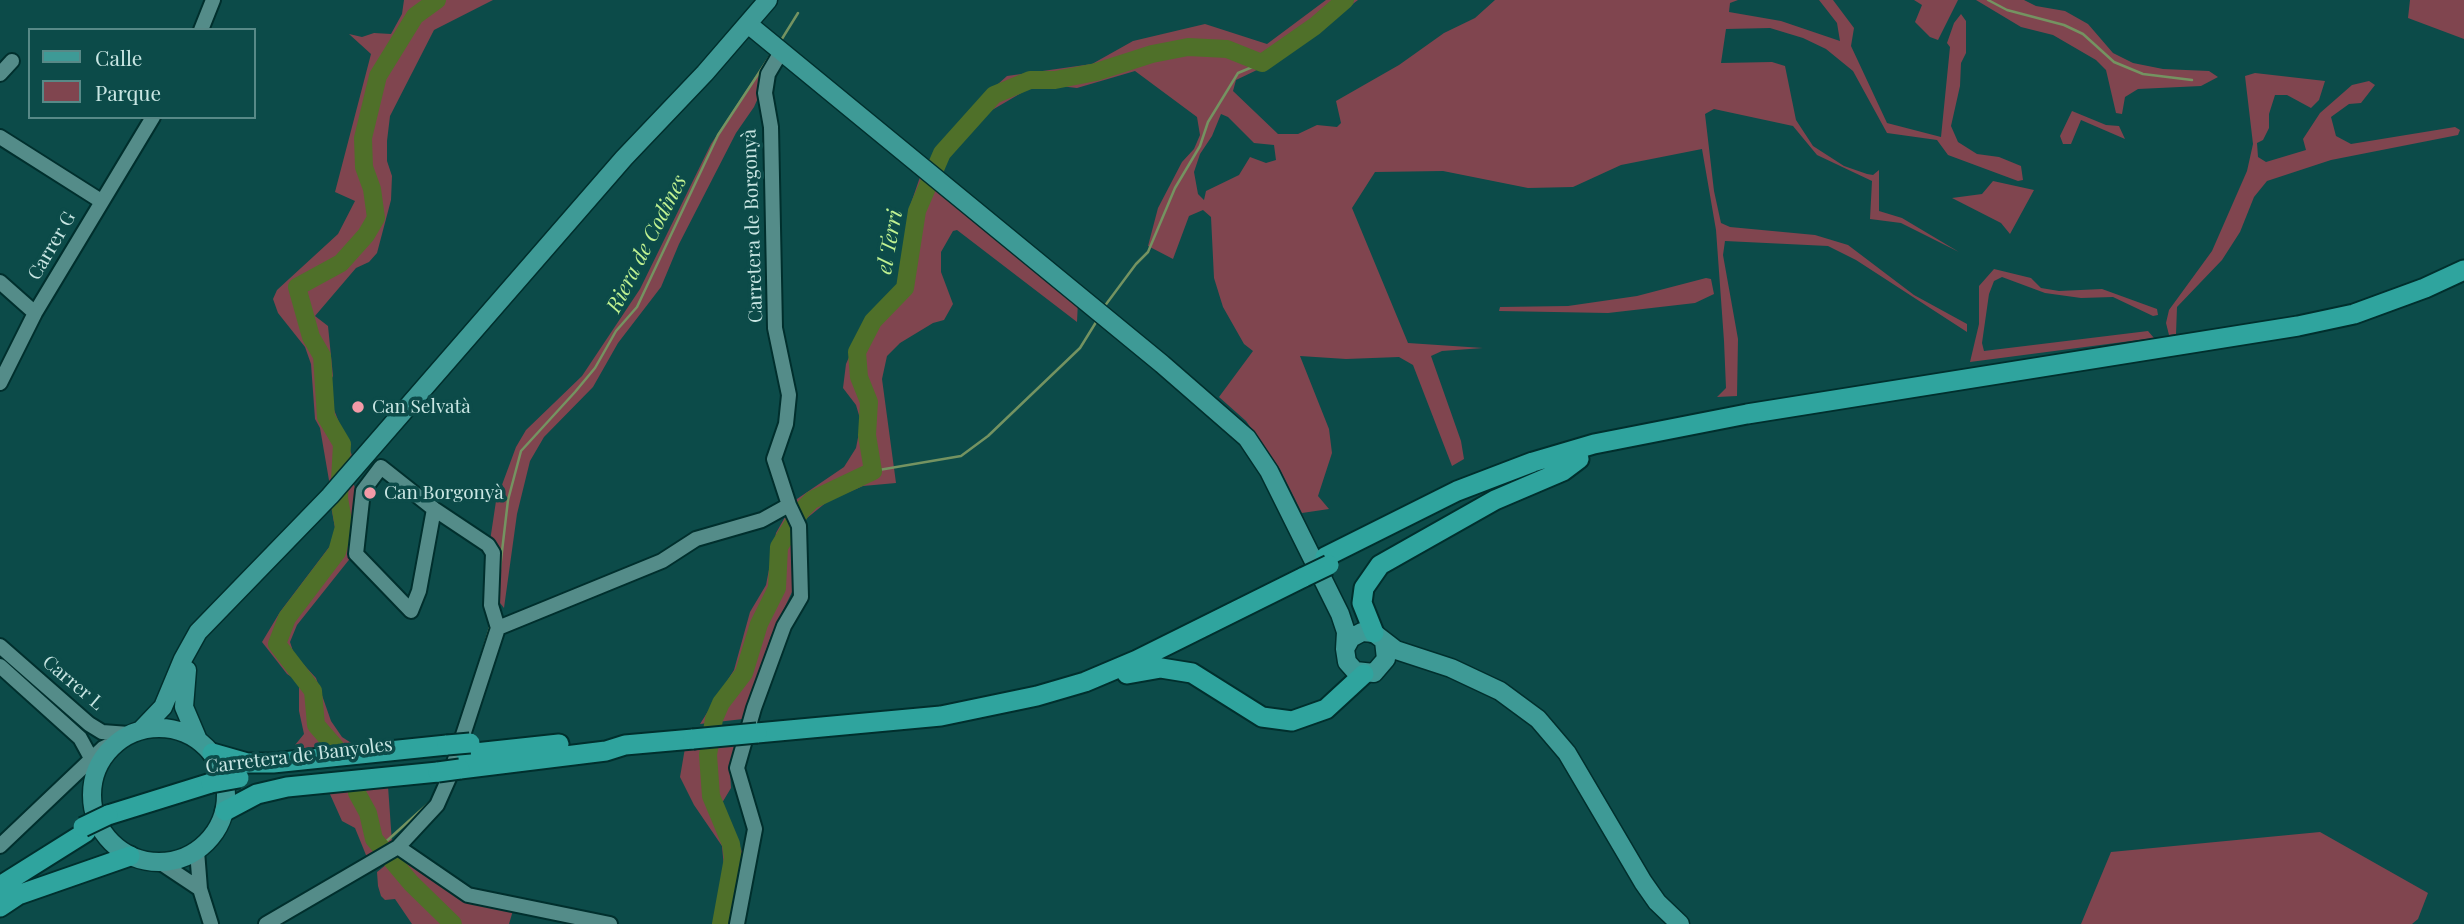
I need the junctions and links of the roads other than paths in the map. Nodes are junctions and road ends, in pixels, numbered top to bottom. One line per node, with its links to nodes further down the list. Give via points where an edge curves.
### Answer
1 (213, 0): 6 (street)
2 (755, 0): 10 (main road)
3 (760, 0): 5 (main road, via 746,18)
4 (768, 0): 5 (main road)
5 (749, 27): 7 (main road); 10 (main road, via 737,28); 13 (main road)
6 (202, 28)
7 (774, 47): 23 (street, Carretera de Borgonyà, via 765,93 771,127 775,328 789,395 786,424 774,459); 28 (main road, via 1247,438 1269,471)
8 (12, 61): 9 (street)
9 (0, 74)
10 (687, 79): 13 (main road)
11 (152, 119): 14 (street, Carrer G)
12 (0, 137): 14 (street)
13 (624, 158): 20 (main road)
14 (101, 201): 18 (street, Carrer G)
15 (2464, 270): 26 (highway, via 2354,314 2298,326 1746,414 1594,444 1478,483)
16 (0, 282): 18 (street)
17 (2464, 284): 21 (highway, via 2377,318 2300,337 1731,428)
18 (35, 313): 19 (street, Carrer G)
19 (0, 383)
20 (367, 453): 22 (street); 25 (main road)
21 (1579, 459): 26 (highway, via 1481,493); 30 (highway, via 1380,565 1364,588 1362,603)
22 (381, 467): 24 (street); 24 (street, via 363,491 356,554 411,611)
23 (789, 505): 29 (street, via 762,520 696,539 662,561); 60 (street, Carretera de Borgonyà, via 799,526 801,597 779,638 737,768 755,829)
24 (434, 509): 29 (street, via 493,553 491,605)
25 (312, 515): 40 (main road, via 198,632 163,707); 42 (main road, via 208,634 187,671 184,707)
26 (1327, 561): 27 (highway)
27 (1303, 573): 37 (highway, via 1189,636); 38 (highway, via 1114,659 1041,685 934,707)
28 (1340, 614): 30 (main road); 32 (main road)
29 (498, 628): 49 (street, via 437,805)
30 (1373, 635): 32 (main road, via 1351,638); 33 (main road); 34 (main road, via 1387,653)
31 (0, 646): 40 (street, Carrer L, via 89,724 102,732)
32 (1345, 649): 36 (main road, via 1350,667)
33 (1416, 659): 34 (main road); 61 (main road, via 1451,668 1500,691 1538,719 1567,752 1657,902)
34 (1384, 665): 36 (main road)
35 (0, 666): 39 (street, Carrer L)
36 (1364, 674): 37 (highway, via 1326,709 1292,721 1262,717 1205,679 1173,669)
37 (1085, 682): 38 (highway, via 966,712)
38 (758, 729): 41 (highway)
39 (71, 730): 44 (street, Carrer L); 45 (street, Carrer L, via 77,754)
40 (130, 735): 42 (main road, via 172,728); 44 (main road)
41 (694, 735): 43 (highway, via 560,744); 43 (highway, via 607,751)
42 (205, 746): 43 (highway, via 247,763); 46 (main road, via 225,780)
43 (454, 758): 46 (highway, via 286,787 257,794); 47 (highway, bridge, via 212,786)
44 (94, 763): 45 (street); 51 (main road, via 96,819 109,841)
45 (75, 773): 48 (street)
46 (225, 811): 50 (main road, via 210,840)
47 (84, 829): 53 (highway); 54 (highway)
48 (0, 846)
49 (396, 848): 58 (street); 59 (street, via 468,895)
50 (197, 851): 52 (main road); 55 (street)
51 (130, 856): 52 (main road); 56 (highway, via 18,895)
52 (161, 863): 55 (street)
53 (0, 876)
54 (0, 886)
55 (200, 890): 57 (street)
56 (0, 907)
57 (211, 924)
58 (266, 924)
59 (610, 924)
60 (737, 924)
61 (1680, 924)

